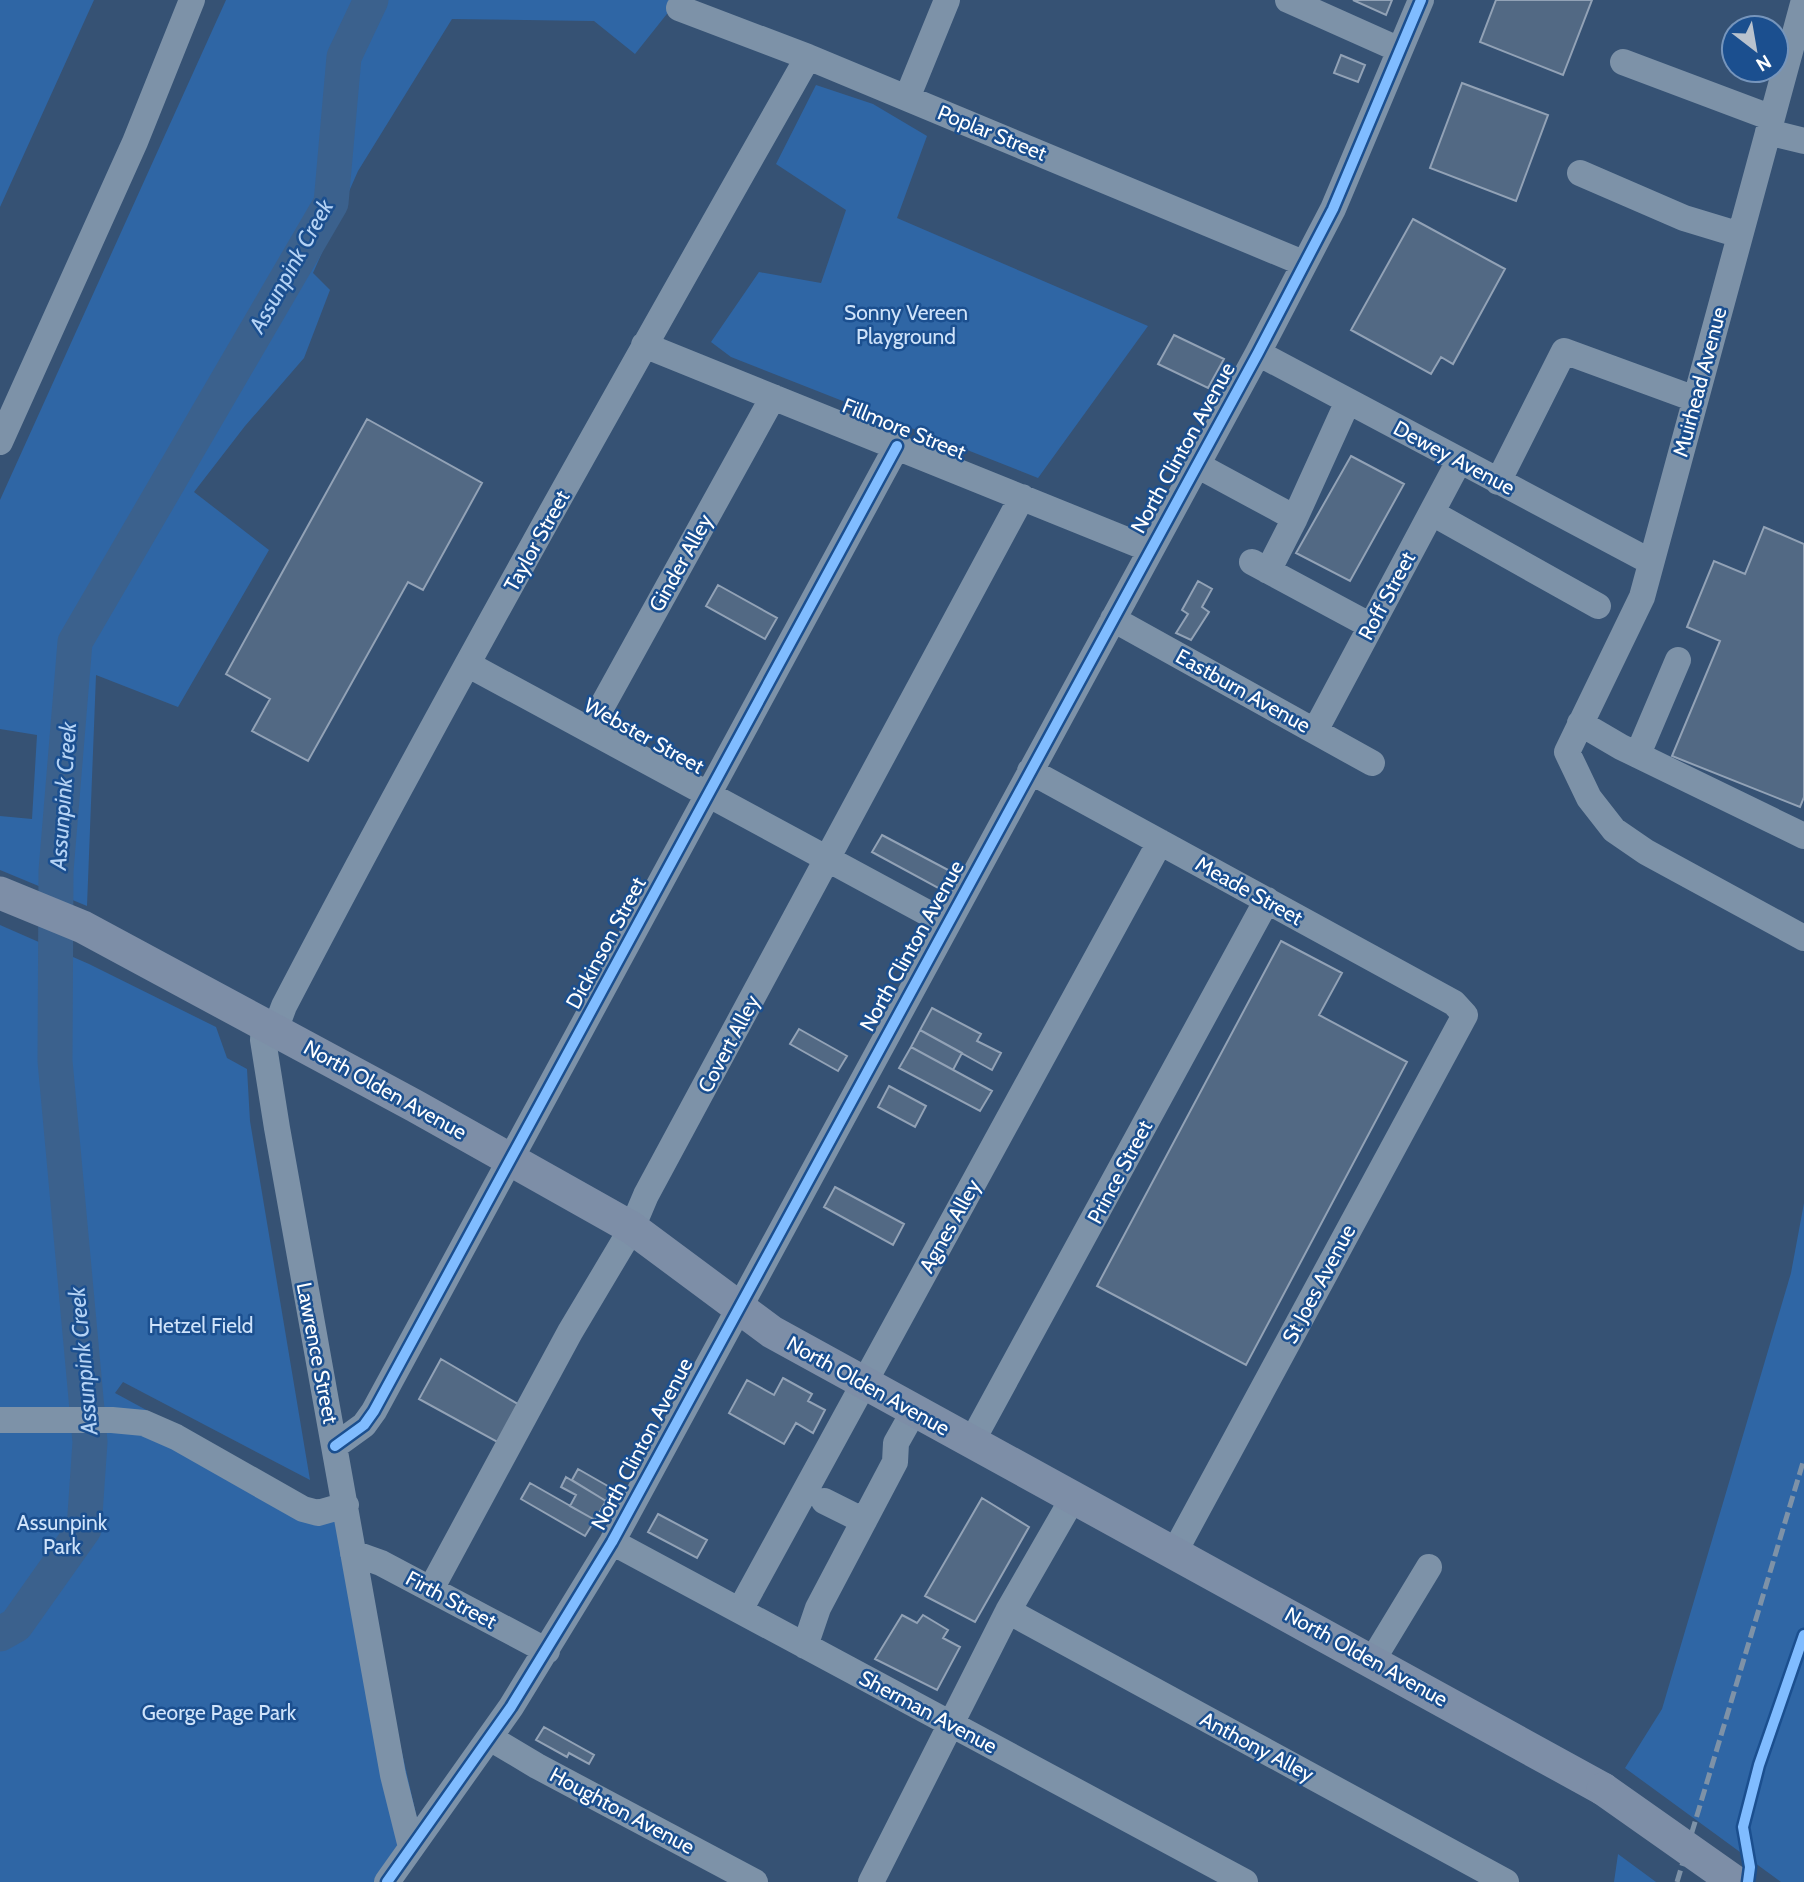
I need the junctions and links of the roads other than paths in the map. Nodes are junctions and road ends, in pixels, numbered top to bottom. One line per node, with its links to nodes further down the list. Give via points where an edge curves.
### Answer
1 (192, 0): 21 (street, via 135,142)
2 (947, 0): 10 (street)
3 (1288, 0): 7 (street)
4 (1421, 0): 7 (street, North Clinton Avenue)
5 (1804, 0): 11 (street, Muirhead Avenue)
6 (678, 8): 8 (street, Poplar Street)
7 (1400, 50): 15 (street, North Clinton Avenue, via 1333,209)
8 (808, 57): 10 (street, Poplar Street); 16 (street, Taylor Street)
9 (1623, 62): 11 (street)
10 (907, 98): 15 (street, Poplar Street)
11 (1770, 125): 12 (street); 14 (street, Muirhead Avenue)
12 (1804, 141)
13 (1580, 173): 14 (street, via 1684,218)
14 (1740, 236): 19 (street, Muirhead Avenue)
15 (1303, 263): 17 (street, North Clinton Avenue)
16 (644, 345): 18 (street, Fillmore Street); 35 (street, Taylor Street)
17 (1258, 353): 20 (street, Dewey Avenue); 24 (street, North Clinton Avenue)
18 (773, 397): 22 (street, Fillmore Street); 37 (street, Ginder Alley)
19 (1695, 399): 25 (street, via 1563,351); 30 (street, Muirhead Avenue)
20 (1348, 401): 23 (street, Dewey Avenue); 28 (street)
21 (0, 442)
22 (897, 446): 26 (street, Fillmore Street); 42 (street, Dickinson Street)
23 (1459, 461): 25 (street, Dewey Avenue); 27 (street, Roff Street)
24 (1197, 466): 28 (street); 29 (street, North Clinton Avenue)
25 (1498, 482): 30 (street, Dewey Avenue)
26 (1022, 497): 29 (street, Fillmore Street); 45 (street, Covert Alley)
27 (1432, 513): 31 (street); 33 (street, Roff Street)
28 (1296, 518): 33 (street, via 1260,567)
29 (1149, 549): 32 (street, North Clinton Avenue)
30 (1651, 562): 36 (street, Muirhead Avenue, via 1643,597)
31 (1598, 606)
32 (1113, 619): 38 (street, Eastburn Avenue); 41 (street, North Clinton Avenue)
33 (1371, 626): 38 (street, Roff Street)
34 (1678, 660): 39 (street)
35 (469, 665): 37 (street, Webster Street); 51 (street, Taylor Street)
36 (1580, 723): 39 (street); 49 (street, Muirhead Avenue, via 1567,752 1589,798 1614,830)
37 (590, 728): 42 (street, Webster Street)
38 (1315, 731): 40 (street, Eastburn Avenue)
39 (1638, 754): 43 (street)
40 (1372, 763)
41 (1030, 771): 44 (street, Meade Street); 48 (street, North Clinton Avenue)
42 (709, 794): 45 (street, Webster Street); 52 (street, Dickinson Street)
43 (1804, 836)
44 (1160, 842): 47 (street, Meade Street); 55 (street, Agnes Alley)
45 (828, 858): 48 (street, Webster Street); 53 (street, Covert Alley)
46 (7, 895): 51 (main road, North Olden Avenue, via 83,927)
47 (1267, 900): 50 (street, Meade Street, via 1454,1003); 58 (street, Prince Street)
48 (946, 923): 54 (street, North Clinton Avenue)
49 (1804, 938)
50 (1465, 1015): 66 (street, St Joes Avenue)
51 (269, 1026): 52 (main road, North Olden Avenue); 59 (street, Lawrence Street, via 270,1084)
52 (511, 1160): 53 (main road, North Olden Avenue); 59 (street, Dickinson Street, via 374,1411)
53 (632, 1228): 54 (main road, North Olden Avenue); 68 (street, Covert Alley, via 570,1332)
54 (737, 1306): 55 (main road, North Olden Avenue, via 772,1332); 64 (street, North Clinton Avenue)
55 (865, 1383): 56 (main road, North Olden Avenue); 69 (street, Agnes Alley)
56 (915, 1411): 58 (main road, North Olden Avenue); 63 (street, via 896,1443 895,1462)
57 (0, 1420): 62 (street, via 112,1420 154,1426 303,1509 318,1513)
58 (971, 1443): 60 (main road, North Olden Avenue)
59 (335, 1446): 62 (street, Lawrence Street)
60 (1073, 1498): 66 (main road, North Olden Avenue); 70 (street)
61 (824, 1501): 63 (street)
62 (346, 1505): 65 (street, Lawrence Street)
63 (864, 1521): 71 (street, via 818,1608)
64 (612, 1542): 69 (street, Sherman Avenue); 72 (street, North Clinton Avenue)
65 (353, 1553): 68 (street, Firth Street); 76 (street, Lawrence Street, via 393,1775)
66 (1174, 1553): 73 (main road, North Olden Avenue)
67 (1429, 1567): 73 (street)
68 (431, 1589): 72 (street, Firth Street)
69 (740, 1610): 71 (street, Sherman Avenue)
70 (1009, 1611): 74 (street); 81 (street, Anthony Alley)
71 (805, 1646): 74 (street, Sherman Avenue)
72 (547, 1651): 75 (street, North Clinton Avenue)
73 (1373, 1661): 82 (main road, North Olden Avenue, bridge, via 1603,1789)
74 (951, 1724): 79 (street); 80 (street, Sherman Avenue)
75 (490, 1738): 76 (street, North Clinton Avenue); 78 (street, Houghton Avenue)
76 (411, 1847): 77 (street, North Clinton Avenue)
77 (387, 1882)
78 (755, 1882)
79 (871, 1882)
80 (1245, 1882)
81 (1506, 1882)
82 (1735, 1882)

